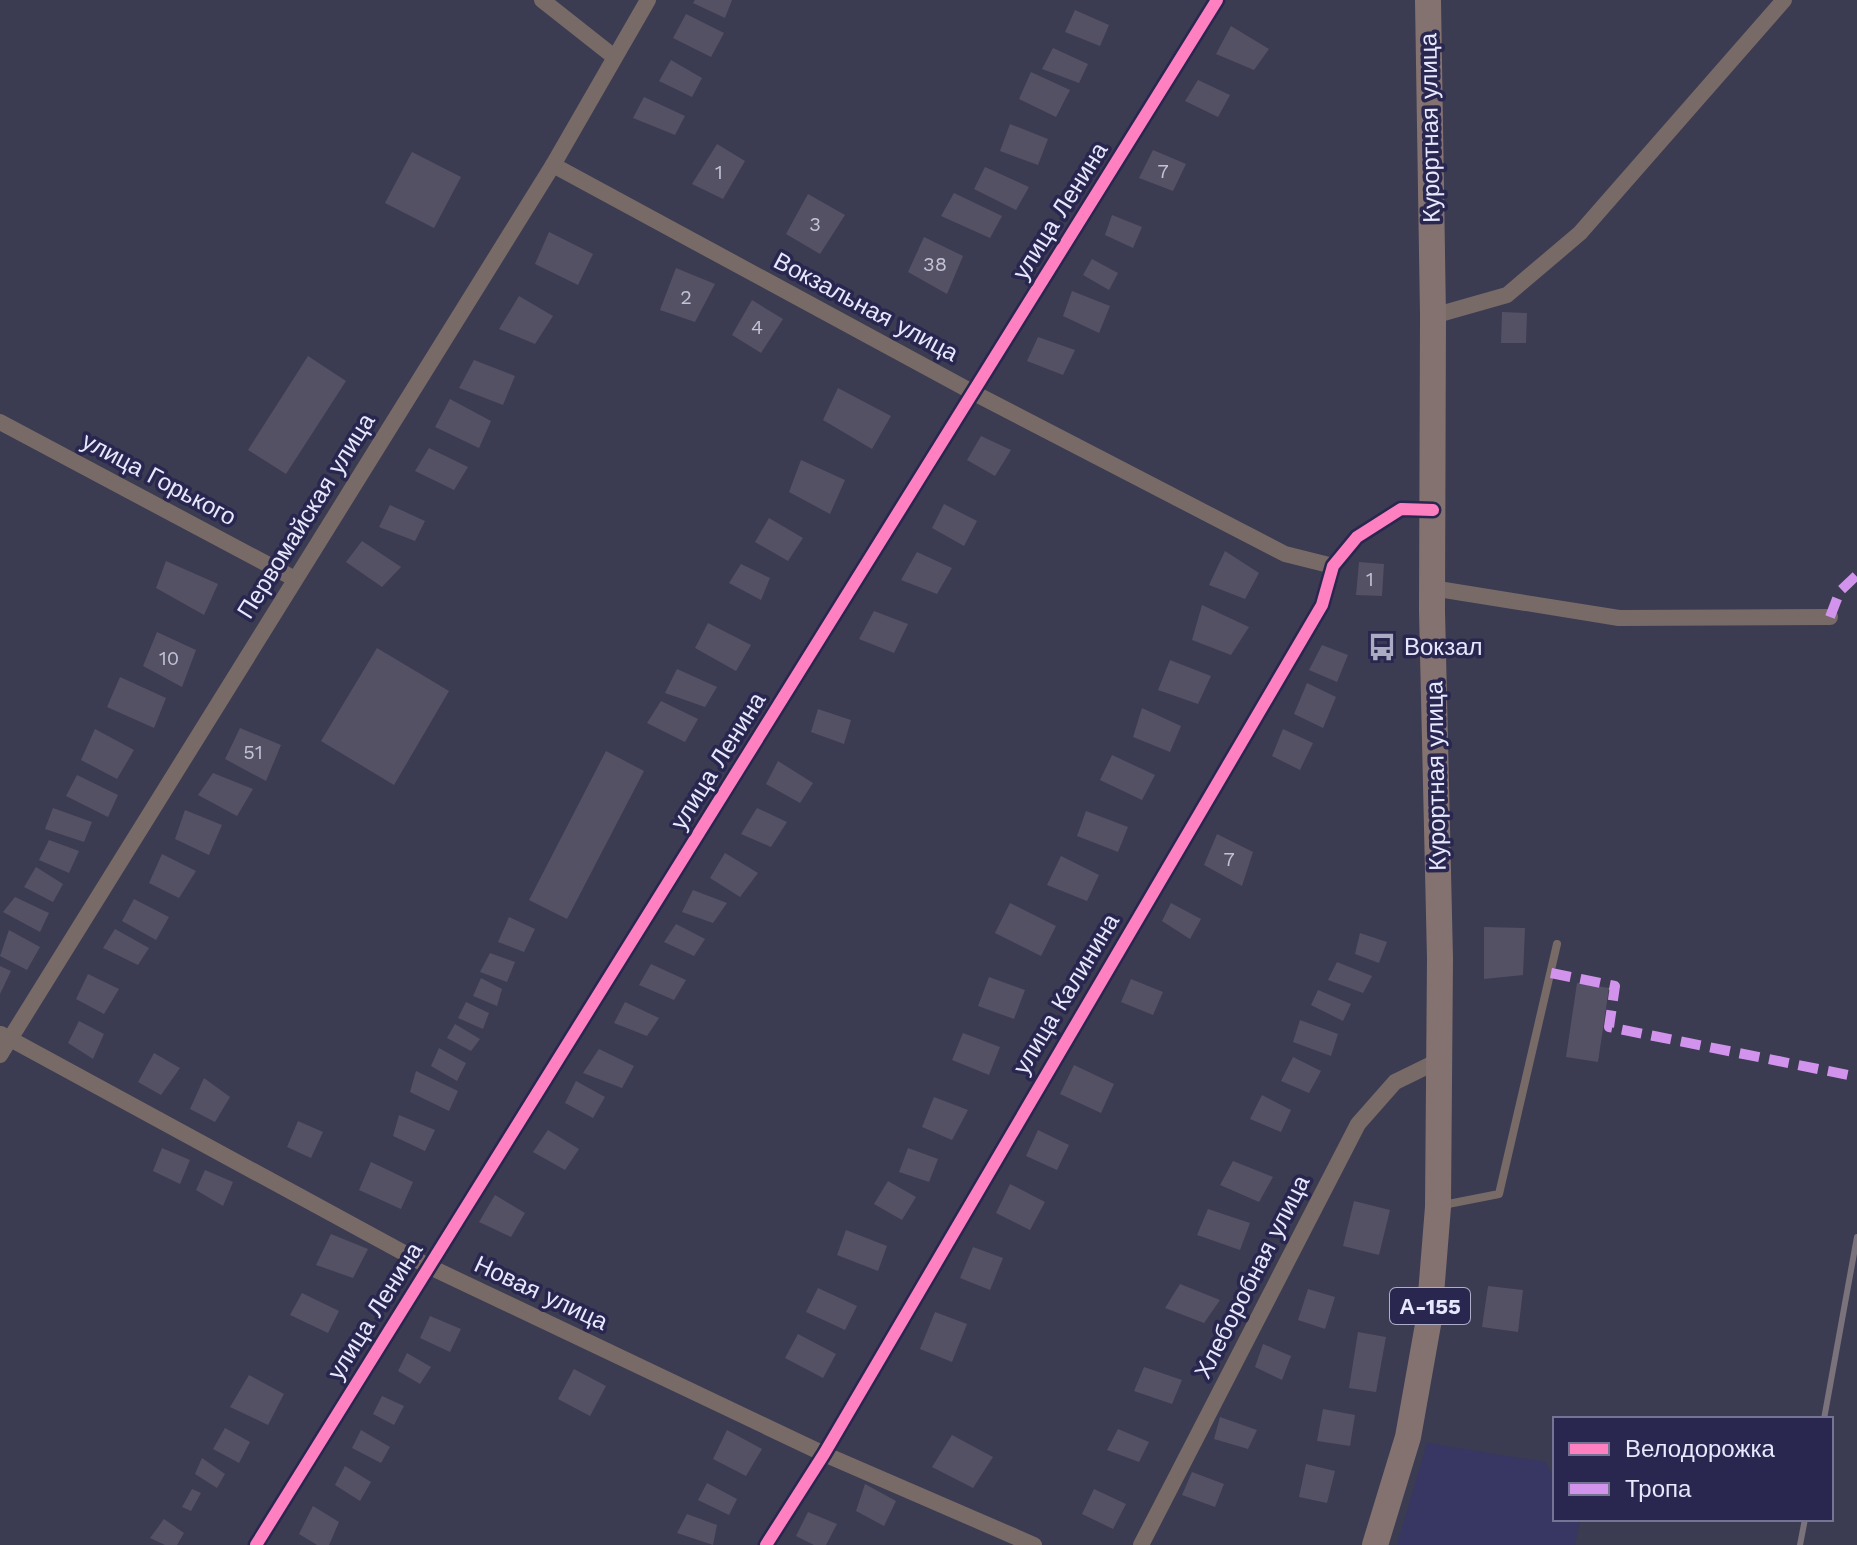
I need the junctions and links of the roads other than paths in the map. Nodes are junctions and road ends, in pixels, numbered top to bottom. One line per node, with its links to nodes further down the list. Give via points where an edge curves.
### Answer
1 (542, 0): 6 (street)
2 (648, 0): 6 (street, Первомайская улица)
3 (1217, 0): 9 (street, улица Ленина)
4 (1428, 0): 8 (main road, Курортная улица / А-155)
5 (1784, 0): 8 (street, via 1580,233 1507,295)
6 (613, 56): 7 (street, Первомайская улица)
7 (553, 165): 9 (street, Вокзальная улица); 13 (street, Первомайская улица)
8 (1433, 316): 11 (main road, Курортная улица / А-155)
9 (974, 393): 12 (street, Вокзальная улица, via 1285,554); 21 (street, улица Ленина)
10 (0, 422): 13 (street, улица Горького)
11 (1433, 510): 12 (street, улица Калинина, via 1401,509 1357,537); 14 (main road, Курортная улица / А-155)
12 (1333, 566): 22 (street, улица Калинина, via 1322,605)
13 (295, 579): 17 (street, Первомайская улица)
14 (1432, 588): 15 (street, via 1619,618); 19 (main road, Курортная улица / А-155)
15 (1830, 617)
16 (1557, 944): 20 (lane, via 1499,1194)
17 (5, 1036): 18 (street, Первомайская улица); 21 (street, Новая улица)
18 (0, 1055)
19 (1438, 1061): 20 (main road, Курортная улица / А-155); 26 (street, Хлеборобная улица, via 1395,1082 1358,1124)
20 (1438, 1207): 27 (main road, Курортная улица / А-155, via 1429,1319 1408,1437)
21 (428, 1266): 22 (street, Новая улица); 23 (street, улица Ленина)
22 (824, 1454): 24 (street, улица Калинина); 25 (street, Новая улица)
23 (256, 1545)
24 (766, 1545)
25 (1034, 1545)
26 (1141, 1545)
27 (1375, 1545)

